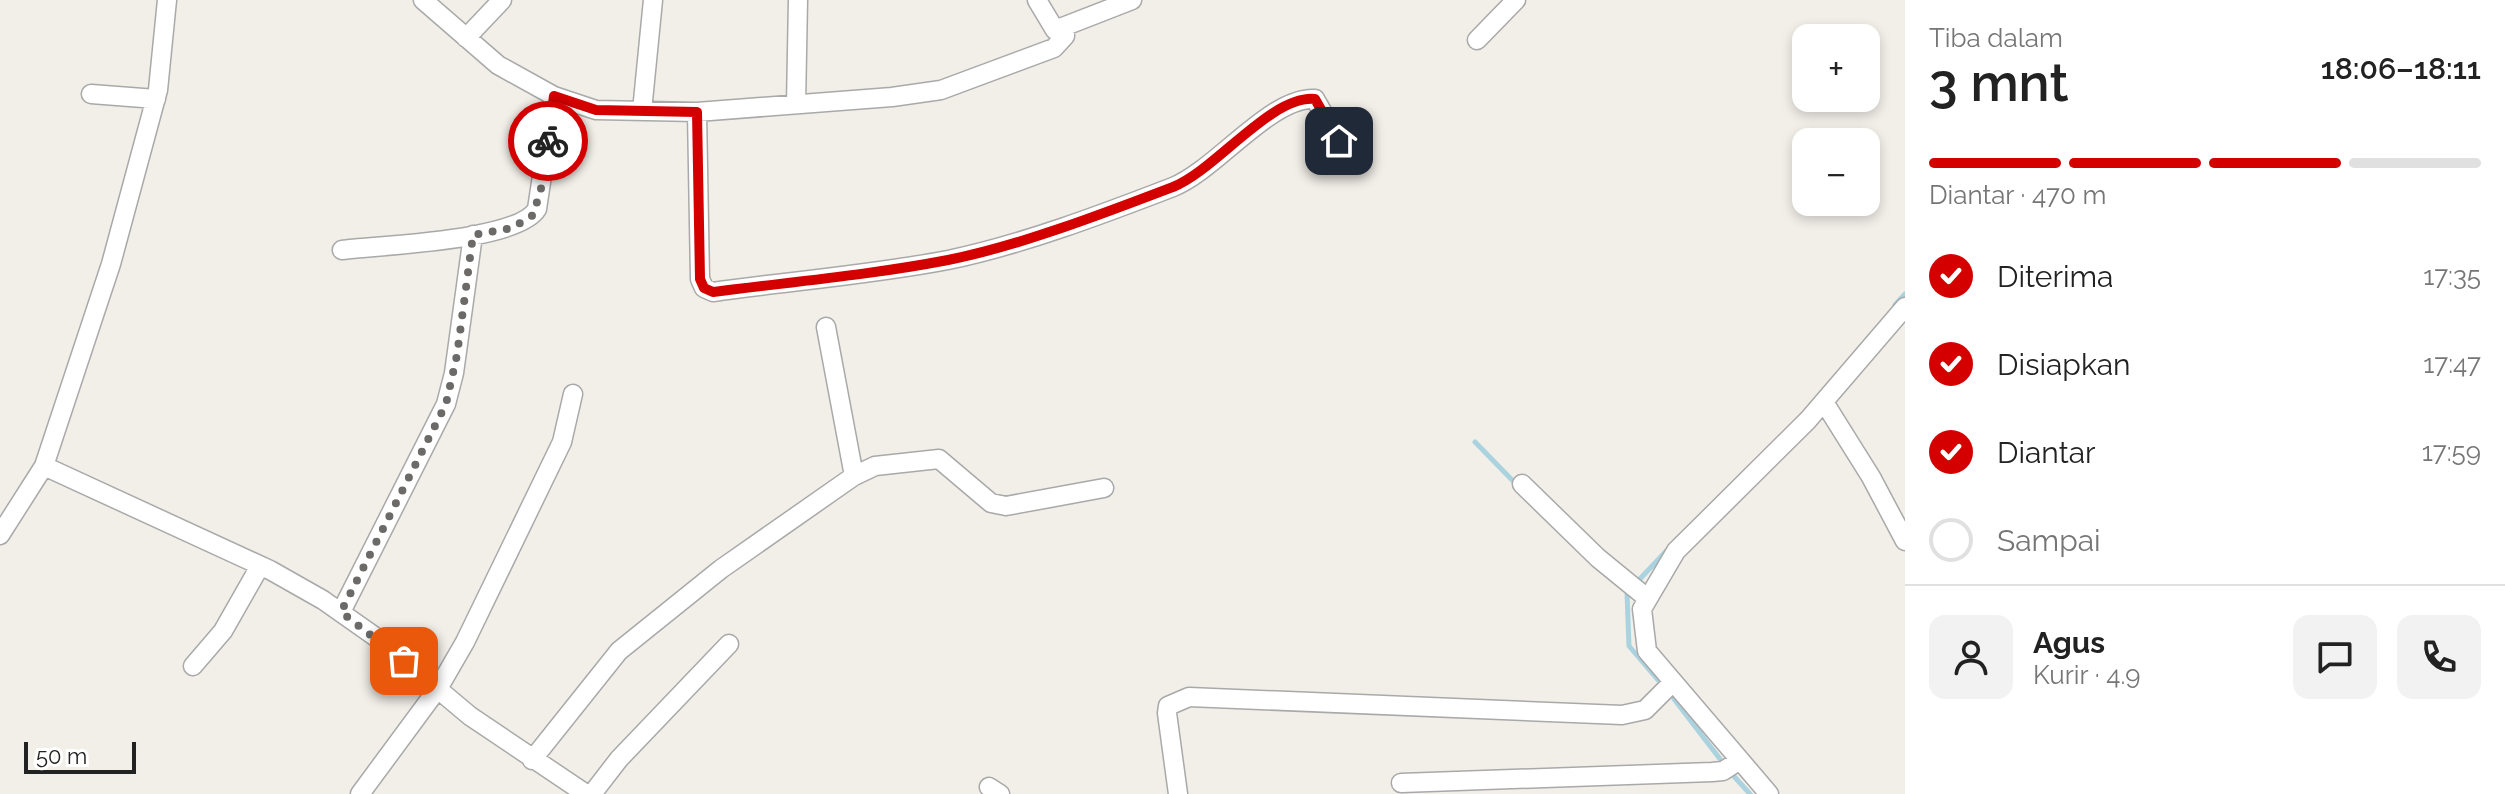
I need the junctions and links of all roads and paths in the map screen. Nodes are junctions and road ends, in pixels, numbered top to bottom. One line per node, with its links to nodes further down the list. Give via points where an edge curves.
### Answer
1 (167, 0): 14 (street)
2 (423, 0): 10 (street)
3 (502, 0): 10 (street)
4 (653, 0): 16 (street)
5 (798, 0): 15 (street)
6 (1037, 0): 9 (street, via 1052,29)
7 (1132, 0): 9 (street)
8 (1516, 0): 11 (street)
9 (1065, 29): 15 (street, via 1054,48 941,90)
10 (466, 38): 13 (street, via 498,65)
11 (1477, 40)
12 (91, 94): 14 (street)
13 (554, 96): 16 (street, via 596,110); 19 (street, via 537,209 512,228)
14 (156, 99): 25 (street, via 111,264)
15 (796, 104): 17 (street)
16 (642, 111): 17 (street)
17 (697, 112): 18 (street, via 700,279 713,292 951,259 1064,225 1182,183 1303,98 1315,99 1322,107)
18 (1339, 141)
19 (473, 235): 20 (street); 33 (street, via 446,404)
20 (342, 250)
21 (1902, 319): 24 (street)
22 (826, 327): 26 (street)
23 (573, 394): 37 (street, via 562,442)
24 (1824, 402): 30 (street); 32 (street, via 1676,551)
25 (44, 466): 29 (street); 31 (street)
26 (854, 476): 28 (street, via 875,466 939,459 991,503 1006,506); 38 (street, via 721,569 619,651)
27 (1522, 484): 32 (street)
28 (1104, 488)
29 (0, 535)
30 (1905, 541)
31 (260, 566): 33 (street); 35 (street, via 223,631)
32 (1647, 598): 36 (street, via 1642,609 1647,651)
33 (341, 612): 37 (street)
34 (729, 644): 43 (street)
35 (193, 666)
36 (1672, 683): 39 (street); 44 (street, via 1645,710 1622,715 1189,697 1174,701 1167,713)
37 (439, 687): 38 (street); 41 (street)
38 (532, 760): 42 (street)
39 (1740, 760): 40 (street, via 1712,772); 45 (street)
40 (1401, 783)
41 (360, 794)
42 (586, 794)
43 (592, 794)
44 (1178, 794)
45 (1769, 794)

